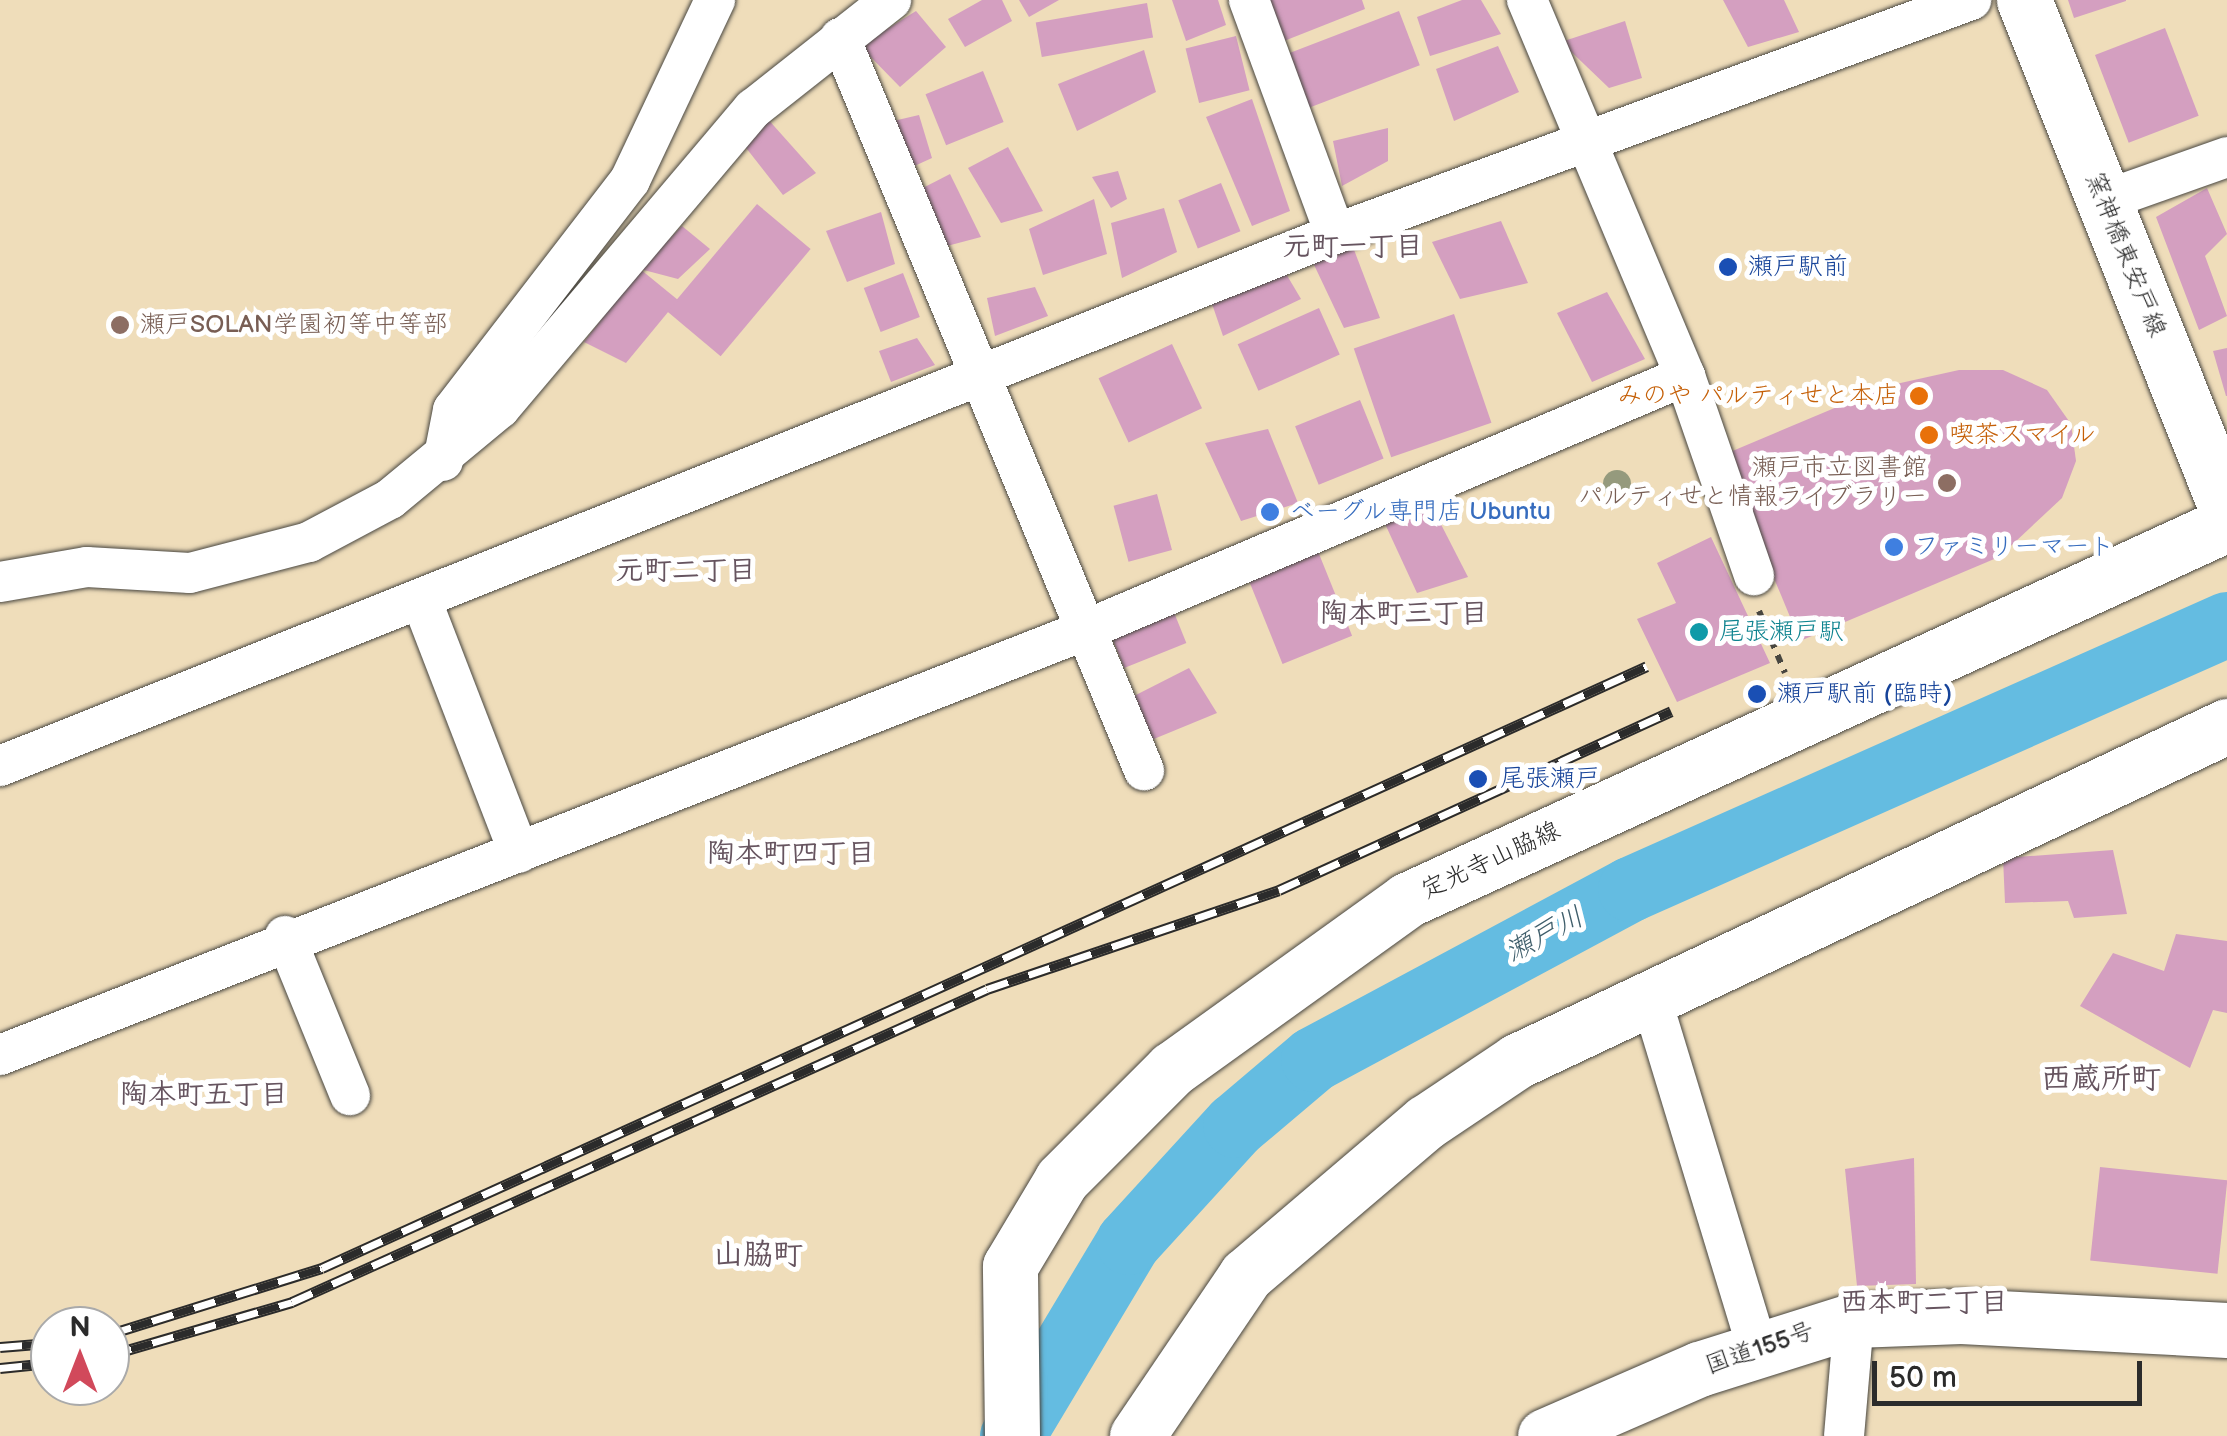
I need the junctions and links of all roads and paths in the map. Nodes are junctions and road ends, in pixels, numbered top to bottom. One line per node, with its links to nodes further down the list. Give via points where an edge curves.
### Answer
1 (715, 0): 14 (street, via 630,180 453,410)
2 (891, 0): 7 (street)
3 (1249, 0): 11 (street)
4 (1527, 0): 8 (street)
5 (1971, 0): 8 (street)
6 (2024, 0): 10 (main road, 窯神橋東安戸線)
7 (840, 38): 12 (street); 14 (street, via 752,109 500,408)
8 (1586, 144): 11 (street); 13 (street)
9 (2227, 157): 10 (street)
10 (2103, 201): 15 (main road, 窯神橋東安戸線)
11 (1335, 234): 12 (street)
12 (980, 376): 19 (street); 20 (street)
13 (1686, 376): 17 (street); 20 (street)
14 (443, 460): 18 (street, via 310,542 190,573 88,568)
15 (2227, 510)
16 (2227, 524): 35 (main road, 定光寺山脇線, via 1407,900 1172,1069 1062,1179 1010,1266)
17 (1754, 574): 21 (path, via 1747,582)
18 (0, 582)
19 (421, 599): 25 (street); 27 (street)
20 (1083, 631): 26 (street); 27 (street)
21 (1772, 641): 22 (path); 23 (path)
22 (1761, 646)
23 (1785, 673)
24 (2227, 726): 29 (main road)
25 (0, 766)
26 (1144, 770)
27 (519, 853): 28 (street)
28 (285, 936): 30 (street); 31 (street)
29 (1652, 998): 34 (street); 36 (main road, via 1517,1060 1426,1122 1246,1275)
30 (0, 1055)
31 (350, 1095)
32 (1854, 1320): 33 (main road, 国道155号); 34 (main road, 国道155号); 38 (street)
33 (2227, 1330)
34 (1757, 1347): 37 (main road, 国道155号)
35 (1012, 1436)
36 (1137, 1436)
37 (1546, 1436)
38 (1844, 1436)

